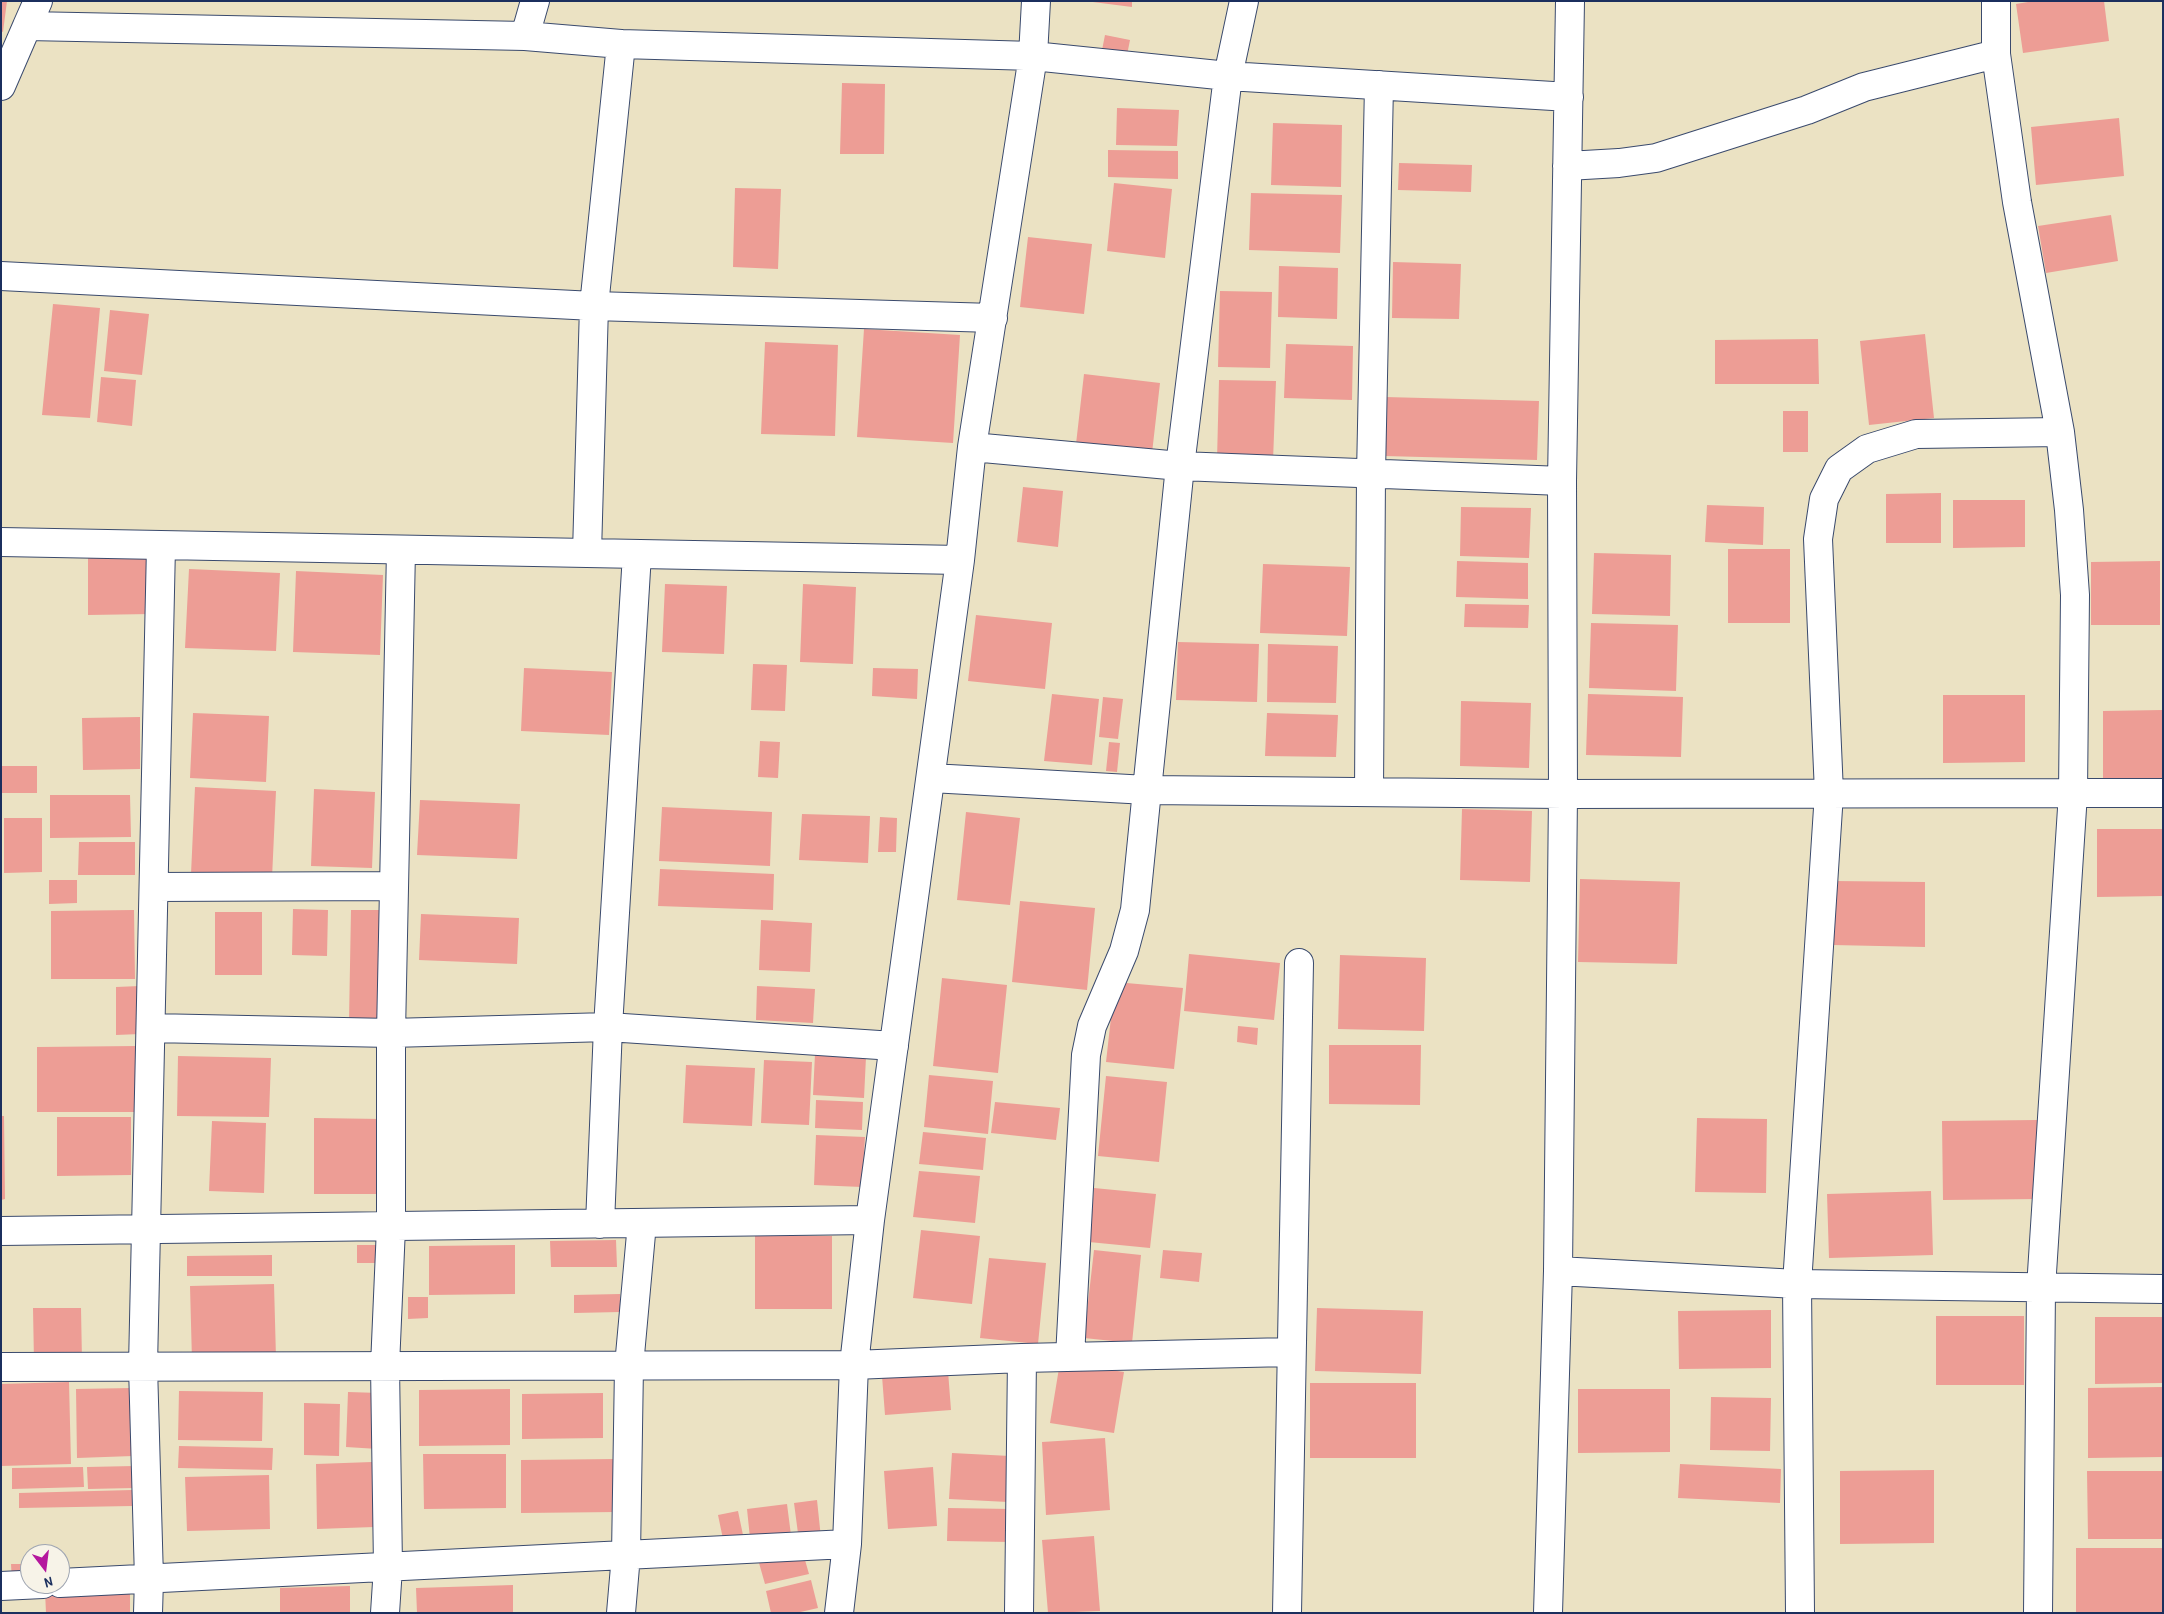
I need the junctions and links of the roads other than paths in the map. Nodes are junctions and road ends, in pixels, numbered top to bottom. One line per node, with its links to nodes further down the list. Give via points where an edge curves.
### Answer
1 (38, 1): 7 (street)
2 (536, 1): 8 (street)
3 (1036, 1): 11 (street)
4 (1244, 1): 12 (street)
5 (1570, 1): 15 (street)
6 (1996, 1): 10 (street)
7 (27, 26): 8 (street); 14 (street)
8 (525, 36): 9 (street)
9 (621, 44): 11 (street); 18 (street)
10 (1996, 54): 16 (street, via 1864,87 1807,110 1656,158); 20 (street, via 2017,202)
11 (1033, 56): 12 (street); 19 (street)
12 (1228, 76): 13 (street); 22 (street)
13 (1379, 85): 15 (street); 23 (street)
14 (1, 86)
15 (1569, 96): 16 (street)
16 (1567, 166): 24 (street)
17 (1, 276): 18 (street)
18 (594, 306): 19 (street); 28 (street)
19 (993, 318): 21 (street)
20 (2060, 432): 34 (street, via 2075,596); 37 (street, via 1916,434 1867,448 1839,469 1824,499 1818,539)
21 (972, 446): 22 (street); 30 (street)
22 (1180, 466): 23 (street); 32 (street)
23 (1371, 474): 24 (street); 33 (street)
24 (1562, 481): 36 (street)
25 (1, 542): 26 (street)
26 (161, 546): 27 (street); 39 (street)
27 (401, 550): 28 (street); 38 (street)
28 (587, 553): 29 (street)
29 (637, 554): 30 (street); 41 (street)
30 (960, 560): 31 (street)
31 (931, 778): 32 (street); 44 (street)
32 (1147, 790): 33 (street); 56 (street, via 1135,910 1124,951 1092,1026 1086,1055)
33 (1369, 792): 36 (street)
34 (2073, 793): 35 (street); 37 (street); 53 (street)
35 (2163, 793)
36 (1563, 794): 37 (street); 51 (street)
37 (1829, 794): 52 (street)
38 (394, 886): 39 (street); 43 (street)
39 (154, 887): 42 (street)
40 (1299, 963): 55 (street)
41 (608, 1027): 43 (street); 44 (street); 47 (street)
42 (151, 1028): 43 (street); 49 (street)
43 (391, 1033): 48 (street)
44 (894, 1046): 45 (street)
45 (870, 1220): 46 (street); 58 (street)
46 (642, 1223): 47 (street); 61 (street)
47 (600, 1224): 48 (street)
48 (391, 1227): 49 (street); 60 (street)
49 (146, 1230): 50 (street); 59 (street)
50 (1, 1231)
51 (1558, 1271): 52 (street); 76 (street)
52 (1797, 1284): 53 (street); 77 (street)
53 (2041, 1288): 54 (street); 78 (street)
54 (2163, 1289)
55 (1290, 1352): 56 (street); 75 (street)
56 (1070, 1357): 57 (street)
57 (1022, 1358): 58 (street); 74 (street)
58 (854, 1365): 61 (street); 63 (street)
59 (143, 1366): 60 (street); 62 (street); 66 (street)
60 (385, 1366): 61 (street); 65 (street)
61 (629, 1366): 64 (street)
62 (1, 1367)
63 (847, 1544): 64 (street); 73 (street)
64 (626, 1555): 65 (street); 72 (street)
65 (388, 1567): 66 (street); 71 (street)
66 (149, 1579): 67 (street); 70 (street)
67 (70, 1583)
68 (20, 1585): 69 (street)
69 (1, 1586)
70 (148, 1613)
71 (385, 1613)
72 (621, 1613)
73 (839, 1613)
74 (1020, 1613)
75 (1287, 1613)
76 (1548, 1613)
77 (1800, 1613)
78 (2038, 1613)

